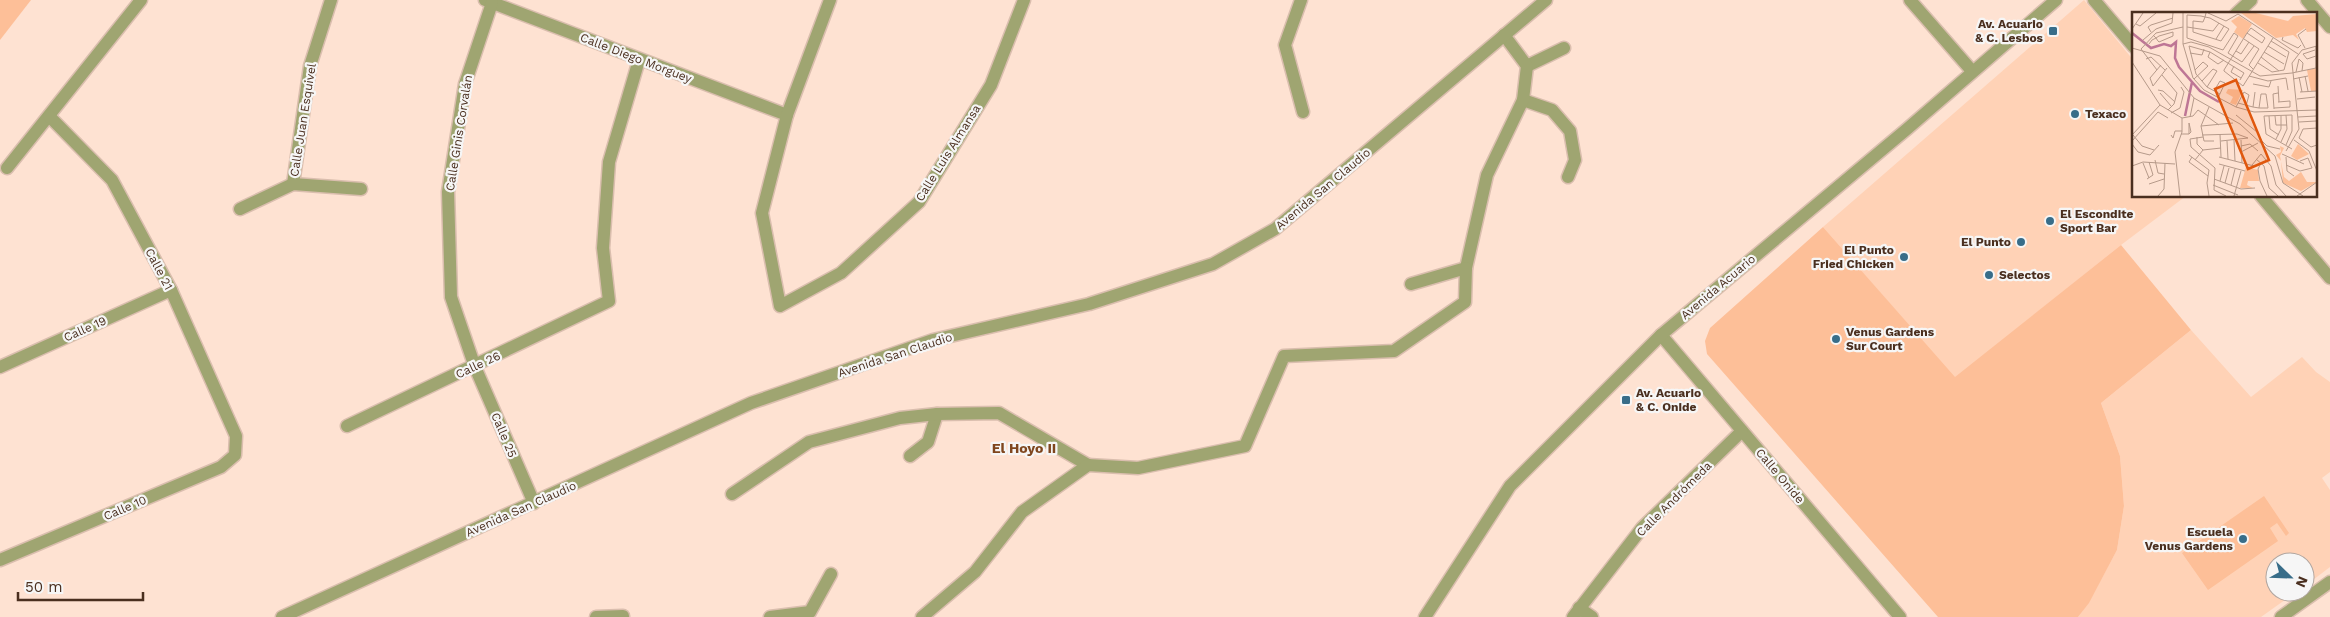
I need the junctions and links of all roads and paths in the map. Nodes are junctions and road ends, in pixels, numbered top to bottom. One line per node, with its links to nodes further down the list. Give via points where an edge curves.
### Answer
1 (141, 0): 26 (street)
2 (331, 0): 29 (street, Calle Juan Esquivel, via 310,66)
3 (830, 0): 25 (street)
4 (1024, 0): 25 (street, Calle Luis Almansa, via 991,85 919,202 841,273 780,306 762,214)
5 (1301, 0): 24 (street, via 1285,45)
6 (1546, 0): 17 (street, Avenida San Claudio)
7 (1910, 0): 22 (street)
8 (2056, 0): 22 (street, Avenida Acuario)
9 (2094, 0): 18 (street)
10 (2252, 0): 13 (street)
11 (2307, 0): 14 (street)
12 (488, 1): 20 (street, Calle Diego Morguey); 39 (street, Calle Ginis Corvalán, via 465,84 448,192 451,297)
13 (2238, 12)
14 (2317, 12)
15 (2318, 13): 16 (street)
16 (2330, 27)
17 (1504, 35): 21 (street); 47 (street, Avenida San Claudio, via 1275,229 1213,264 1089,304 933,340 760,400)
18 (2132, 44)
19 (1564, 48): 21 (street)
20 (639, 60): 25 (street, Calle Diego Morguey); 39 (street, Calle 26, via 609,162 603,248 608,301)
21 (1527, 66): 23 (street)
22 (1972, 71): 37 (street, Avenida Acuario)
23 (1523, 100): 28 (street, via 1552,110 1570,131 1575,160); 33 (street, via 1487,175)
24 (1303, 112)
25 (787, 114)
26 (49, 116): 27 (street); 36 (street, Calle 21, via 112,180)
27 (7, 168)
28 (1568, 177)
29 (293, 184): 30 (street); 32 (street)
30 (360, 189)
31 (2263, 198): 34 (street)
32 (240, 209)
33 (1466, 268): 35 (street); 45 (street, via 1465,302 1394,351 1284,356 1245,446 1138,468)
34 (2330, 278)
35 (1411, 284)
36 (171, 290): 38 (street, Calle 19); 43 (street, Calle 21, via 236,436)
37 (1661, 335): 42 (street, Calle Onide); 58 (street, Avenida Acuario, via 1510,486)
38 (1, 365)
39 (475, 367): 41 (street, Calle 26); 47 (street, Calle 25)
40 (937, 414): 44 (street, via 928,442); 45 (street, via 999,413); 46 (street, via 900,418 809,442)
41 (347, 426)
42 (1742, 431): 51 (street, Calle Andrómeda, via 1642,528); 60 (street, Calle Onide)
43 (235, 442): 48 (street, Calle 10, via 235,455 221,467)
44 (910, 456)
45 (1088, 465): 57 (street, via 1022,512 975,572)
46 (732, 494)
47 (534, 503): 54 (street, Avenida San Claudio)
48 (0, 560)
49 (831, 574): 52 (street)
50 (2330, 582): 61 (street)
51 (1576, 613): 59 (street)
52 (816, 614): 56 (street)
53 (623, 616): 55 (street)
54 (282, 617)
55 (596, 617)
56 (770, 617)
57 (922, 617)
58 (1425, 617)
59 (1592, 617)
60 (1900, 617)
61 (2281, 617)

